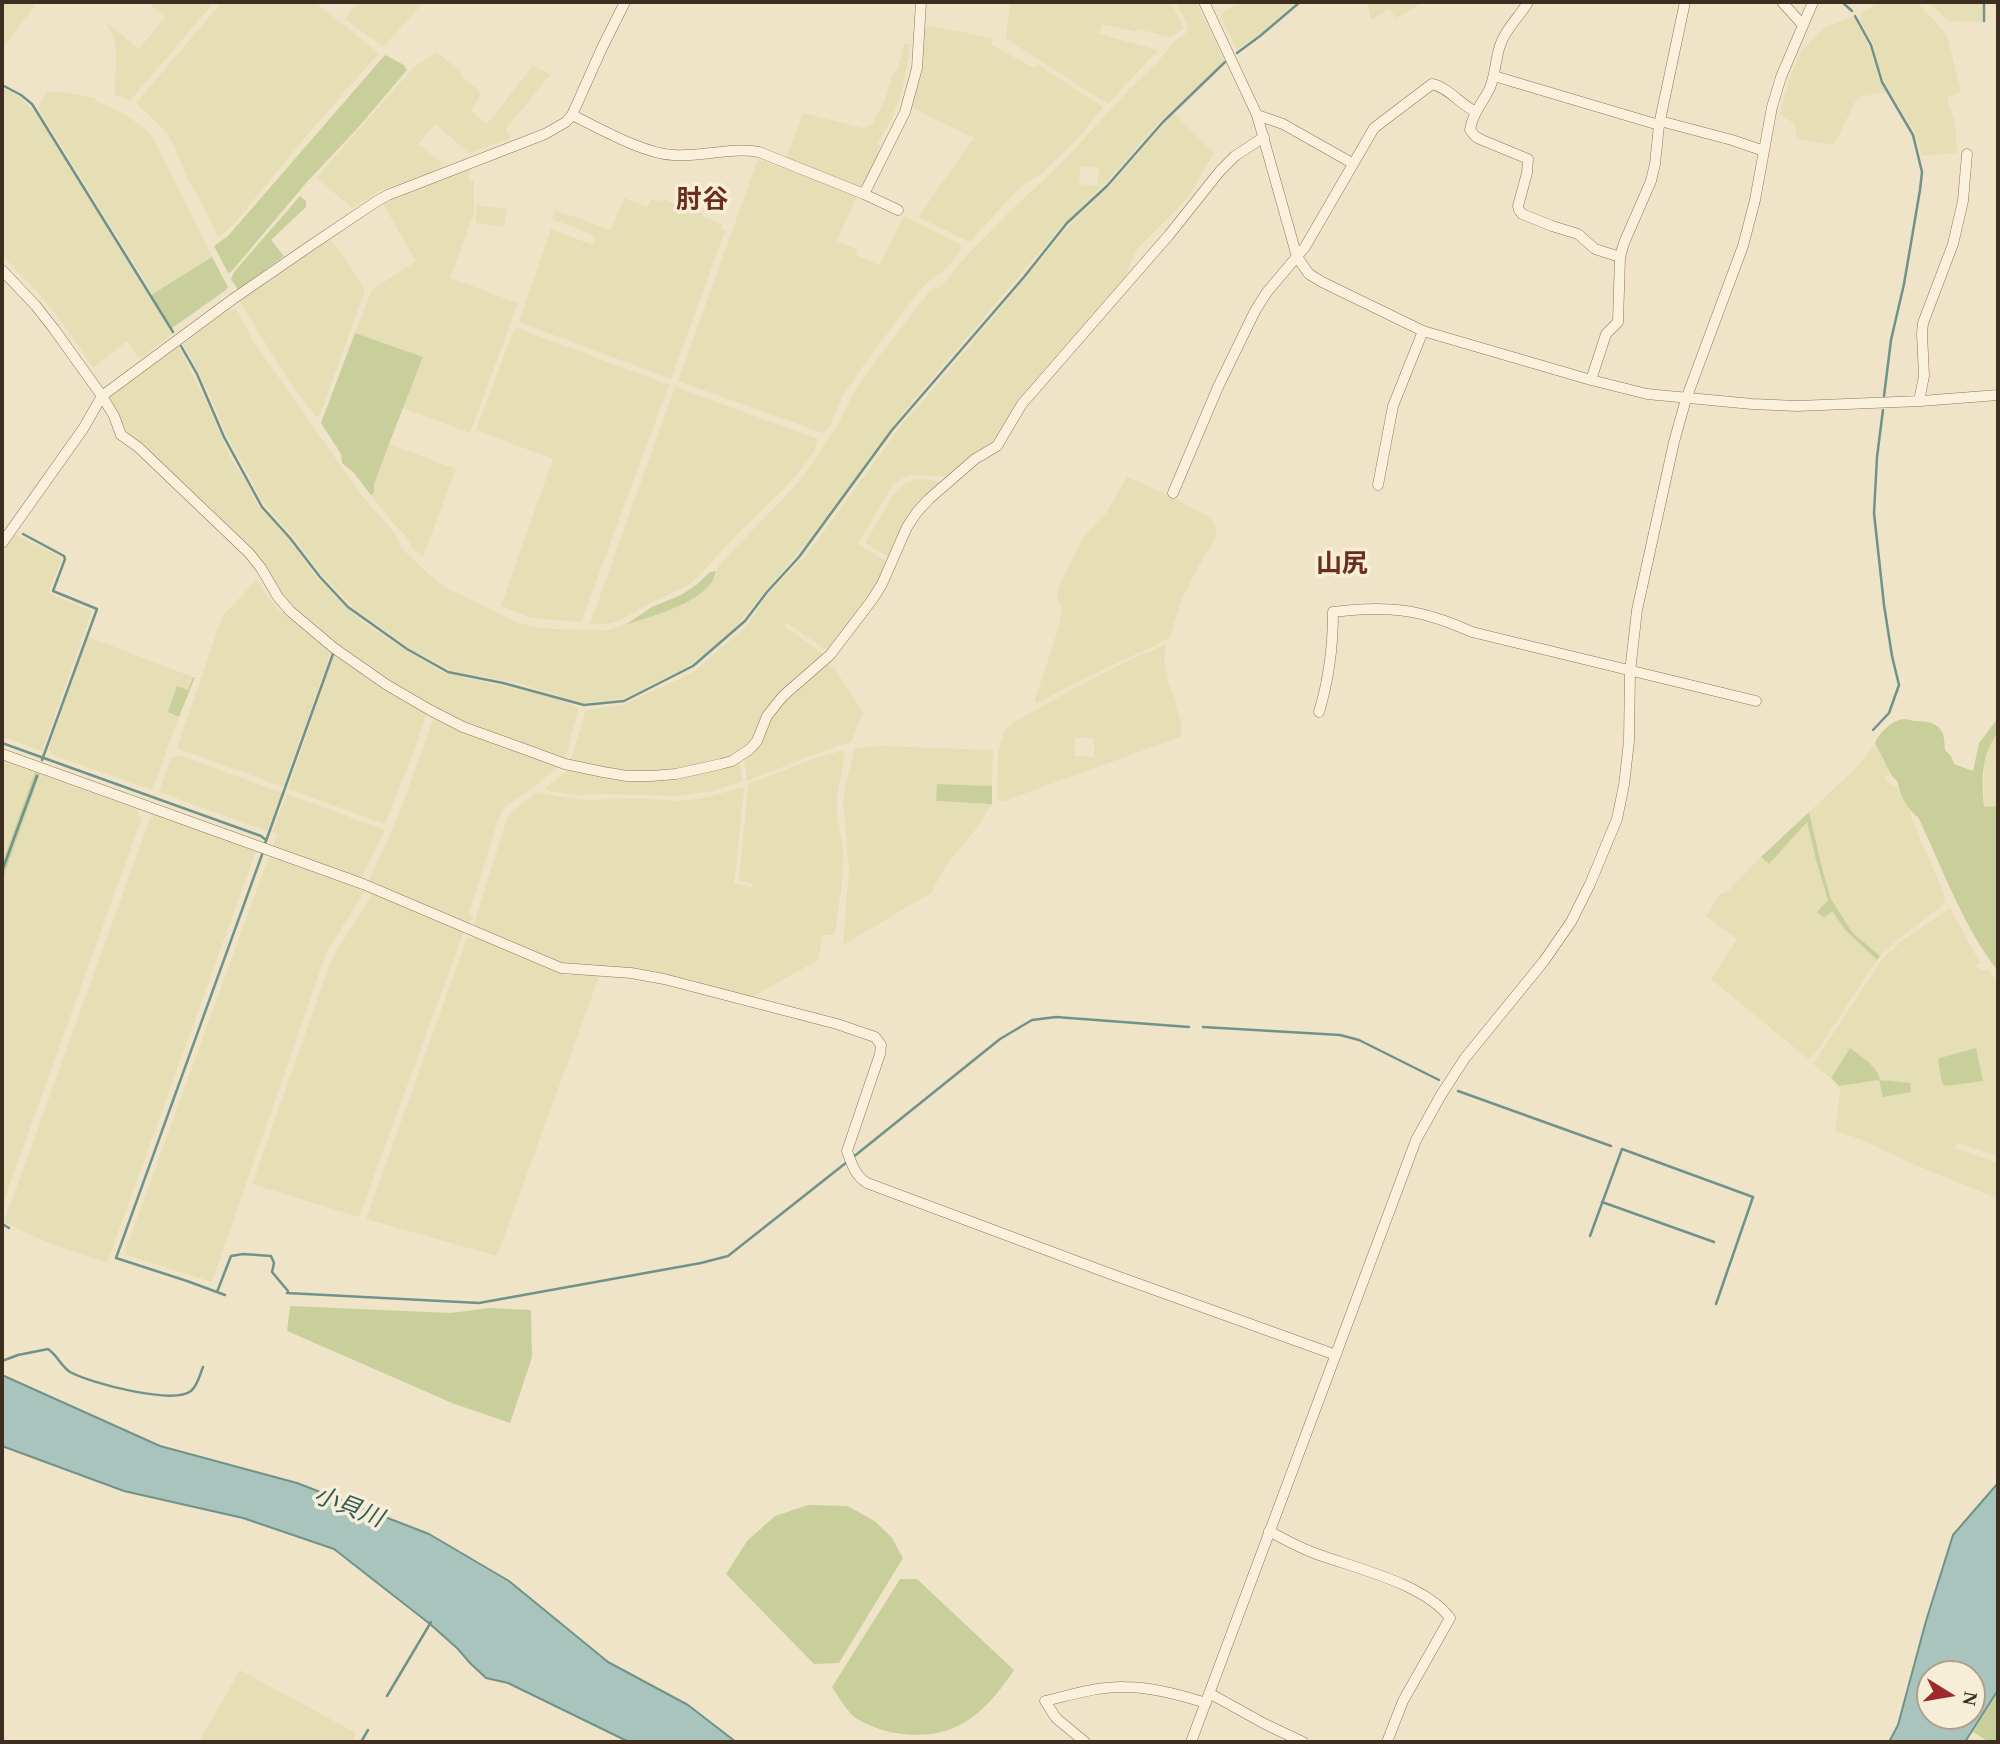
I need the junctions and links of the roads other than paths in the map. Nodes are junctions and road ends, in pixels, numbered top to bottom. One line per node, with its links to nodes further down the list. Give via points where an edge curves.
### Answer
1 (625, 2): 11 (street)
2 (921, 2): 18 (street, via 917,68 905,112)
3 (1204, 2): 12 (street)
4 (1528, 2): 9 (street, via 1501,43)
5 (1685, 2): 13 (street)
6 (1782, 2): 8 (street)
7 (1813, 2): 8 (street)
8 (1802, 24): 15 (street, via 1772,107)
9 (1494, 76): 10 (street); 13 (street)
10 (1476, 112): 17 (street, via 1432,84 1378,124); 21 (street, via 1470,130 1476,137 1528,159 1519,210)
11 (572, 115): 18 (street, via 656,152 676,156 742,149 759,152); 26 (street, via 545,134 377,201)
12 (1257, 115): 14 (street); 17 (street, via 1283,124)
13 (1660, 123): 15 (street); 21 (street, via 1651,181)
14 (1265, 137): 20 (street); 26 (street, via 1220,171 1022,404 997,446 975,459 917,512 872,600 831,655 774,707 757,741 732,761 703,769 627,776 568,765 463,727 387,685 290,611 249,553 121,435)
15 (1764, 151): 27 (street, via 1743,246)
16 (1967, 154): 28 (street, via 1953,244 1923,323 1924,376)
17 (1352, 163): 20 (street)
18 (864, 194): 19 (street)
19 (898, 211)
20 (1297, 257): 23 (street, via 1314,277); 30 (street, via 1255,312)
21 (1620, 257): 24 (street, via 1620,316 1606,334)
22 (2, 270): 26 (street, via 36,306)
23 (1423, 331): 24 (street); 29 (street, via 1393,406)
24 (1591, 380): 27 (street)
25 (1998, 395): 28 (street)
26 (102, 396): 31 (street)
27 (1686, 399): 28 (street, via 1797,406); 32 (street, via 1637,610)
28 (1919, 401)
29 (1378, 485)
30 (1173, 493)
31 (2, 543)
32 (1630, 672): 33 (street); 34 (street, via 1472,632 1410,611 1368,608 1334,612 1329,674); 36 (street, via 1624,785 1617,819 1590,884 1571,922 1465,1058 1428,1118 1405,1167)
33 (1756, 701)
34 (1319, 712)
35 (2, 754): 36 (street, via 374,888 561,968 648,975 875,1037 880,1054 847,1151 858,1177)
36 (1336, 1355): 37 (street)
37 (1269, 1531): 38 (street); 42 (street, via 1409,1588 1432,1600 1450,1618 1402,1701)
38 (1207, 1698): 39 (street, via 1127,1687 1045,1701 1056,1718); 40 (street); 41 (street)
39 (1085, 1742)
40 (1191, 1742)
41 (1303, 1742)
42 (1387, 1742)

